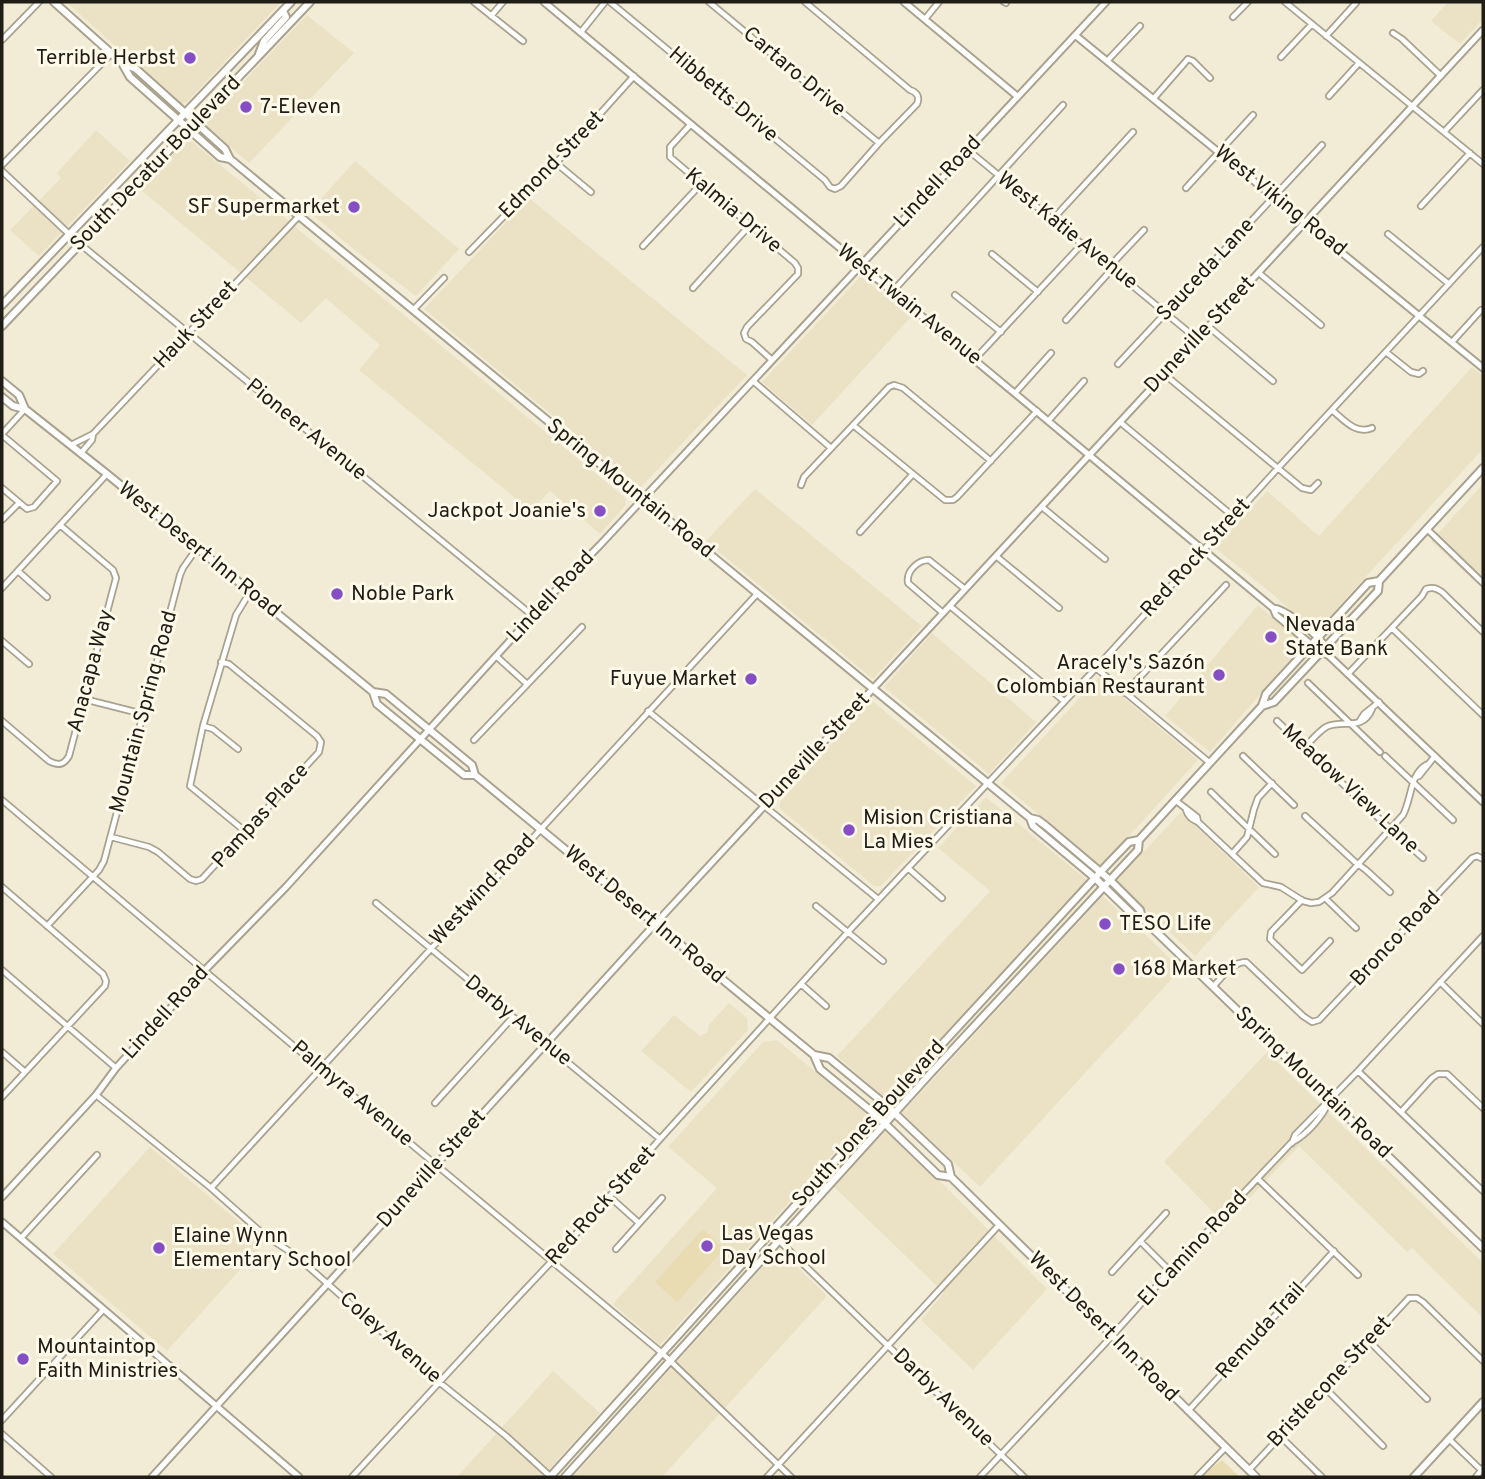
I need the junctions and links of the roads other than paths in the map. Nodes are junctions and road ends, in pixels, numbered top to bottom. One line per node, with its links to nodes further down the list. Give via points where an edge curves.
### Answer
1 (39, 2): 30 (street)
2 (54, 2): 32 (main road, Spring Mountain Road)
3 (291, 2): 18 (main road, South Decatur Boulevard)
4 (303, 2): 19 (main road)
5 (310, 2): 19 (main road, South Decatur Boulevard)
6 (474, 2): 20 (street)
7 (503, 2): 20 (street)
8 (544, 2): 26 (street, West Twain Avenue)
9 (608, 2): 26 (street); 55 (street, Hibbetts Drive, via 830,187 841,186)
10 (709, 2): 55 (street, Cartaro Drive)
11 (805, 2): 55 (street, via 915,92 917,104)
12 (904, 2): 22 (street)
13 (939, 2): 22 (street)
14 (1106, 2): 28 (street, Lindell Road)
15 (1248, 2): 21 (street)
16 (1284, 2): 23 (street)
17 (1356, 2): 29 (street)
18 (283, 10): 33 (main road, via 286,17 264,41); 47 (main road, South Decatur Boulevard)
19 (302, 10): 33 (main road, South Decatur Boulevard)
20 (491, 16): 31 (street)
21 (1233, 18)
22 (925, 19): 42 (street)
23 (1312, 24): 29 (street); 34 (street)
24 (1140, 26): 35 (street)
25 (1483, 30): 39 (street, Duneville Street)
26 (581, 32): 38 (street, West Twain Avenue)
27 (1393, 33): 39 (street)
28 (1075, 35): 35 (street, West Viking Road); 42 (street, Lindell Road)
29 (1326, 36): 36 (street)
30 (2, 40)
31 (523, 41)
32 (111, 54): 37 (main road, Spring Mountain Road); 63 (street)
33 (259, 56): 50 (main road, South Decatur Boulevard)
34 (1281, 57)
35 (1108, 61): 44 (street, West Viking Road)
36 (1359, 63): 43 (street); 46 (street)
37 (122, 64): 47 (main road, Spring Mountain Road, via 136,69); 49 (main road, Spring Mountain Road)
38 (634, 76): 51 (street, West Twain Avenue); 61 (street, Edmond Street)
39 (1441, 76): 46 (street, Duneville Street)
40 (1210, 78): 44 (street, via 1188,59)
41 (1483, 90): 54 (street)
42 (1017, 96): 57 (street, Lindell Road)
43 (1329, 96)
44 (1154, 98): 58 (street, West Viking Road)
45 (1063, 106): 65 (street)
46 (1413, 106): 54 (street); 73 (street, Duneville Street)
47 (184, 114): 49 (main road, South Decatur Boulevard); 50 (main road, Spring Mountain Road)
48 (1253, 115): 58 (street)
49 (178, 121): 52 (main road, Spring Mountain Road); 76 (main road, South Decatur Boulevard)
50 (195, 124): 52 (main road, South Decatur Boulevard); 60 (main road, Spring Mountain Road, via 225,149)
51 (692, 124): 66 (street, Kalmia Drive, via 669,153 673,162); 84 (street, West Twain Avenue)
52 (188, 130): 60 (main road, Spring Mountain Road, via 220,157); 79 (main road, South Decatur Boulevard)
53 (1133, 132): 72 (street)
54 (1444, 132): 59 (street)
55 (879, 143)
56 (1322, 145): 69 (street, Sauceda Lane)
57 (968, 150): 65 (street, West Katie Avenue); 84 (street, Lindell Road)
58 (1219, 151): 67 (street); 69 (street, West Viking Road)
59 (1470, 153): 62 (street); 70 (street)
60 (230, 159): 71 (main road, Spring Mountain Road)
61 (555, 163): 68 (street); 82 (street, Edmond Street)
62 (1483, 164)
63 (2, 165)
64 (2, 171): 76 (street)
65 (999, 176): 72 (street, West Katie Avenue); 90 (street)
66 (701, 184): 74 (street, Kalmia Drive); 80 (street)
67 (1186, 188)
68 (591, 192)
69 (1274, 197): 73 (street, West Viking Road); 96 (street, Sauceda Lane)
70 (1421, 206)
71 (299, 216): 94 (main road, Spring Mountain Road); 103 (street, Hauk Street)
72 (1053, 219): 78 (street, West Katie Avenue)
73 (1305, 222): 86 (street, Duneville Street); 97 (street, West Viking Road)
74 (750, 225): 89 (street); 109 (street, Kalmia Drive, via 798,268 798,274 744,333)
75 (1144, 229): 85 (street)
76 (69, 234): 93 (main road, South Decatur Boulevard)
77 (1388, 234): 88 (street)
78 (1083, 243): 85 (street, West Katie Avenue); 91 (street)
79 (80, 244): 100 (main road, South Decatur Boulevard); 103 (street, Pioneer Avenue)
80 (643, 246)
81 (1483, 247): 88 (street, Red Rock Street)
82 (469, 252)
83 (992, 254): 91 (street)
84 (860, 265): 90 (street, West Twain Avenue); 109 (street, Lindell Road)
85 (1112, 267): 96 (street, West Katie Avenue); 98 (street)
86 (1259, 273): 99 (street); 101 (street, Duneville Street)
87 (444, 278): 94 (street)
88 (1449, 284): 97 (street, Red Rock Street)
89 (693, 288)
90 (893, 291): 108 (street, West Twain Avenue)
91 (1038, 292): 102 (street)
92 (955, 295): 102 (street)
93 (2, 304)
94 (413, 310): 141 (main road, Spring Mountain Road)
95 (1481, 310): 105 (street)
96 (1166, 312): 104 (street, West Katie Avenue); 110 (street, Sauceda Lane)
97 (1419, 316): 105 (street, West Viking Road); 106 (street, Red Rock Street)
98 (1066, 320)
99 (1321, 325)
100 (2, 326)
101 (1209, 327): 104 (street, Duneville Street); 117 (street)
102 (1000, 332): 108 (street)
103 (188, 333): 128 (street, Hauk Street); 166 (street, Pioneer Avenue)
104 (1198, 339): 113 (street, Duneville Street)
105 (1452, 342): 111 (street, West Viking Road)
106 (1386, 352): 112 (street, via 1411,372); 121 (street, Red Rock Street)
107 (1051, 353): 118 (street)
108 (975, 359): 118 (street, West Twain Avenue)
109 (772, 360): 115 (street, Lindell Road)
110 (1118, 364)
111 (1483, 368)
112 (1423, 371)
113 (1164, 374): 124 (street, Duneville Street); 134 (street)
114 (2, 381): 120 (main road, West Desert Inn Road, via 19,395)
115 (752, 381): 130 (street); 141 (street, Lindell Road)
116 (1084, 381): 123 (street)
117 (1273, 381)
118 (1016, 392): 122 (street, West Twain Avenue)
119 (2, 397): 120 (main road, West Desert Inn Road)
120 (25, 409): 127 (street); 129 (main road, West Desert Inn Road)
121 (1332, 410): 126 (street, via 1356,429); 134 (street, Red Rock Street)
122 (1038, 411): 123 (street, West Twain Avenue); 133 (street)
123 (1049, 420): 132 (street, West Twain Avenue)
124 (1120, 422): 132 (street, Duneville Street); 144 (street)
125 (853, 425): 130 (street); 133 (street, via 894,385); 137 (street)
126 (1372, 428)
127 (2, 434): 142 (street, via 57,481 34,508)
128 (93, 434): 129 (street, Hauk Street); 131 (street, Hauk Street)
129 (70, 445): 131 (main road, West Desert Inn Road)
130 (831, 448): 139 (street)
131 (80, 453): 136 (main road, West Desert Inn Road)
132 (1090, 455): 143 (street, Duneville Street); 150 (street, West Twain Avenue)
133 (991, 461): 137 (street, via 949,500)
134 (1278, 468): 138 (street, via 1303,488 1311,490); 144 (street, Red Rock Street)
135 (1483, 468): 147 (main road, South Jones Boulevard)
136 (107, 474): 146 (street); 149 (main road, West Desert Inn Road)
137 (913, 474): 148 (street)
138 (1318, 483)
139 (800, 485)
140 (2, 488): 142 (street)
141 (642, 499): 160 (main road, Spring Mountain Road); 166 (street, Lindell Road)
142 (19, 503): 145 (street)
143 (1042, 507): 151 (street, Duneville Street); 152 (street)
144 (1234, 517): 150 (street, Red Rock Street)
145 (2, 520)
146 (60, 526): 153 (street); 186 (street, Anacapa Way, via 113,570 116,578)
147 (1426, 529): 154 (main road, South Jones Boulevard); 155 (street)
148 (860, 532)
149 (197, 548): 159 (main road, West Desert Inn Road); 191 (street, Mountain Spring Road, via 180,575)
150 (1204, 550): 164 (street, West Twain Avenue); 179 (street, Red Rock Street)
151 (996, 556): 158 (street, Duneville Street); 163 (street)
152 (1105, 559)
153 (18, 571): 157 (street); 161 (street)
154 (1379, 581): 170 (main road, South Jones Boulevard, via 1368,583); 173 (main road, South Jones Boulevard, via 1378,591)
155 (1483, 583)
156 (1226, 585): 185 (street)
157 (2, 588)
158 (965, 589): 162 (street, Duneville Street); 165 (street, via 929,560 920,561 908,574 908,583)
159 (250, 592): 177 (street, via 236,615); 184 (main road, West Desert Inn Road)
160 (757, 593): 183 (main road, Spring Mountain Road); 190 (street, Westwind Road)
161 (47, 597)
162 (950, 606): 165 (street, Duneville Street); 187 (street)
163 (1059, 608)
164 (1273, 608): 170 (street, West Twain Avenue, via 1281,609); 172 (street, West Twain Avenue)
165 (943, 613): 183 (street, Duneville Street)
166 (533, 616): 176 (street, Lindell Road)
167 (582, 627): 182 (street)
168 (1392, 628): 169 (street, via 1431,588 1442,592); 180 (street); 192 (street)
169 (1483, 632)
170 (1317, 638): 172 (main road, South Jones Boulevard); 173 (street, West Twain Avenue)
171 (2, 641): 178 (street)
172 (1311, 645): 174 (street, West Twain Avenue); 189 (main road, South Jones Boulevard, via 1266,694)
173 (1326, 646): 174 (main road, South Jones Boulevard); 175 (street)
174 (1320, 652): 175 (street, West Twain Avenue); 189 (main road, South Jones Boulevard, via 1275,702)
175 (1328, 655): 180 (street, West Twain Avenue)
176 (496, 656): 182 (street); 197 (street, Lindell Road)
177 (221, 662): 196 (street); 222 (street, Pampas Place, via 321,742 319,752)
178 (29, 664)
179 (1096, 668): 185 (street); 187 (street, Red Rock Street)
180 (1348, 674): 188 (street, West Twain Avenue)
181 (1308, 683): 195 (street)
182 (527, 684): 199 (street)
183 (873, 689): 209 (main road, Spring Mountain Road); 216 (street, Duneville Street)
184 (373, 692): 197 (main road, West Desert Inn Road, via 386,694); 198 (main road, West Desert Inn Road, via 377,704)
185 (1125, 693): 206 (street)
186 (84, 699): 191 (street); 193 (street, Anacapa Way, via 69,756 61,764 49,761)
187 (1065, 701): 209 (street, Red Rock Street)
188 (1379, 702): 195 (street); 205 (street, West Twain Avenue)
189 (1262, 706): 206 (main road, South Jones Boulevard)
190 (648, 711): 216 (street); 220 (street, Westwind Road)
191 (143, 714): 223 (street, Mountain Spring Road)
192 (1483, 715)
193 (2, 721)
194 (1277, 721): 200 (street, Meadow View Lane)
195 (1351, 724): 200 (street, via 1328,726); 202 (street)
196 (203, 726): 201 (street); 222 (street, via 190,786)
197 (429, 730): 198 (street, Lindell Road); 207 (main road, West Desert Inn Road, via 472,765)
198 (420, 740): 207 (main road, West Desert Inn Road, via 464,775); 253 (street, Lindell Road)
199 (474, 740)
200 (1305, 747): 219 (street, Meadow View Lane)
201 (238, 749)
202 (1380, 751)
203 (1243, 756): 210 (street)
204 (1385, 756): 208 (street)
205 (1435, 756): 208 (street); 214 (street, West Twain Avenue)
206 (1210, 763): 213 (main road, South Jones Boulevard)
207 (475, 775): 220 (main road, West Desert Inn Road)
208 (1414, 779): 218 (street); 219 (street, via 1403,815)
209 (988, 783): 230 (street, Red Rock Street); 231 (main road, Spring Mountain Road, via 1030,818 1033,826)
210 (1272, 783): 215 (street); 221 (street, via 1258,798)
211 (1211, 792): 221 (street)
212 (2, 800): 232 (street, Palmyra Avenue)
213 (1175, 800): 224 (main road, South Jones Boulevard); 225 (street)
214 (1483, 802)
215 (1294, 805)
216 (764, 807): 239 (street); 244 (street, Duneville Street)
217 (1306, 816): 229 (street)
218 (1453, 820)
219 (1391, 828): 227 (street, Meadow View Lane); 229 (street)
220 (540, 829): 244 (main road, West Desert Inn Road); 250 (street, Westwind Road)
221 (1250, 829): 225 (street); 226 (street)
222 (246, 832): 223 (street, Pampas Place, via 196,881 158,852)
223 (111, 837): 232 (street, Mountain Spring Road)
224 (1139, 840): 231 (main road, South Jones Boulevard, via 1129,842); 233 (main road, South Jones Boulevard, via 1138,850)
225 (1232, 854): 240 (street, via 1264,883)
226 (1275, 854)
227 (1423, 858)
228 (1483, 859): 256 (street, Bronco Road, via 1472,858 1316,1022 1303,1016 1246,962 1239,962)
229 (1359, 865): 236 (street); 238 (street)
230 (908, 868): 237 (street); 239 (street, Red Rock Street)
231 (1098, 875): 233 (main road, Spring Mountain Road); 235 (main road, Spring Mountain Road); 257 (main road, South Jones Boulevard)
232 (93, 877): 245 (street, Mountain Spring Road); 253 (street, Palmyra Avenue)
233 (1110, 880): 235 (main road, South Jones Boulevard); 243 (main road, Spring Mountain Road, via 1140,910)
234 (2, 887): 245 (street)
235 (1104, 887): 243 (main road, Spring Mountain Road, via 1134,916); 258 (main road, South Jones Boulevard)
236 (1390, 892)
237 (942, 898)
238 (1325, 898): 240 (street, via 1311,903); 246 (street)
239 (878, 900): 247 (street, Red Rock Street)
240 (1302, 900): 249 (street, via 1271,932 1270,939 1302,970)
241 (376, 903): 250 (street, Darby Avenue)
242 (816, 906): 247 (street)
243 (1142, 918): 256 (main road, Spring Mountain Road)
244 (655, 924): 261 (main road, West Desert Inn Road); 264 (street, Duneville Street)
245 (47, 926): 263 (street, via 106,981)
246 (1356, 928)
247 (848, 932): 251 (street); 255 (street, Red Rock Street)
248 (1483, 936): 254 (street, El Camino Road)
249 (1330, 941)
250 (429, 949): 260 (street, Darby Avenue); 268 (street, Westwind Road)
251 (883, 961)
252 (2, 970): 263 (street)
253 (205, 970): 267 (street, Lindell Road); 268 (street, Palmyra Avenue)
254 (1440, 982): 262 (street); 269 (street, El Camino Road)
255 (801, 984): 259 (street); 261 (street, Red Rock Street)
256 (1213, 987): 273 (main road, Spring Mountain Road)
257 (985, 997): 258 (main road); 275 (main road, South Jones Boulevard)
258 (996, 1002): 277 (main road, South Jones Boulevard)
259 (826, 1006)
260 (513, 1017): 264 (street, Darby Avenue); 274 (street)
261 (769, 1019): 266 (main road, West Desert Inn Road); 281 (street, Red Rock Street)
262 (1483, 1024)
263 (68, 1026): 267 (street); 270 (street)
264 (546, 1043): 281 (street, Darby Avenue); 283 (street, Duneville Street)
265 (2, 1052): 270 (street)
266 (814, 1055): 275 (main road, West Desert Inn Road, via 829,1058); 279 (main road, West Desert Inn Road, via 820,1069)
267 (116, 1068): 271 (street, Lindell Road)
268 (321, 1069): 283 (street, Palmyra Avenue); 286 (street, Westwind Road)
269 (1358, 1071): 273 (street, El Camino Road); 278 (street)
270 (25, 1072): 272 (street)
271 (96, 1095): 286 (street, Coley Avenue); 288 (street, Lindell Road)
272 (2, 1097)
273 (1330, 1100): 285 (street, El Camino Road, via 1324,1112); 299 (main road, Spring Mountain Road)
274 (435, 1103)
275 (886, 1105): 277 (main road, West Desert Inn Road); 279 (main road, South Jones Boulevard)
276 (1483, 1108): 278 (street, via 1442,1073)
277 (894, 1112): 280 (main road, South Jones Boulevard); 284 (main road, West Desert Inn Road, via 948,1164)
278 (1401, 1112): 287 (street)
279 (876, 1115): 280 (main road, West Desert Inn Road); 295 (main road, South Jones Boulevard)
280 (885, 1123): 284 (main road, West Desert Inn Road, via 938,1175); 297 (main road, South Jones Boulevard)
281 (660, 1139): 289 (street, Red Rock Street)
282 (97, 1155): 296 (street)
283 (436, 1165): 302 (street, Palmyra Avenue); 306 (street, Duneville Street)
284 (951, 1177): 294 (main road, West Desert Inn Road)
285 (1258, 1179): 301 (street); 303 (street, El Camino Road)
286 (211, 1188): 306 (street, Coley Avenue)
287 (1483, 1191)
288 (2, 1197)
289 (610, 1197): 293 (street); 302 (street, Red Rock Street)
290 (662, 1198): 293 (street)
291 (1166, 1213): 298 (street)
292 (2, 1222): 296 (street)
293 (639, 1223): 300 (street)
294 (999, 1225): 308 (main road, West Desert Inn Road); 310 (street)
295 (771, 1232): 297 (street, Darby Avenue); 311 (main road, South Jones Boulevard)
296 (21, 1238): 307 (street)
297 (779, 1240): 310 (street, Darby Avenue); 312 (main road, South Jones Boulevard)
298 (1140, 1241): 303 (street); 304 (street)
299 (1483, 1248)
300 (616, 1249)
301 (1334, 1251): 305 (street); 319 (street, Remuda Trail)
302 (552, 1261): 311 (street, Palmyra Avenue); 314 (street, Red Rock Street)
303 (1170, 1271): 308 (street, El Camino Road)
304 (1112, 1272)
305 (1358, 1275)
306 (328, 1284): 314 (street, Coley Avenue); 318 (street, Duneville Street)
307 (103, 1310): 318 (street); 320 (street)
308 (1112, 1336): 319 (main road, West Desert Inn Road); 326 (street, El Camino Road)
309 (1369, 1341): 313 (street, Bristlecone Street, via 1414,1297); 315 (street, Bristlecone Street); 316 (street)
310 (888, 1344): 326 (street, Darby Avenue); 327 (street)
311 (662, 1353): 312 (street, Palmyra Avenue); 334 (main road, South Jones Boulevard)
312 (669, 1362): 327 (street, Palmyra Avenue); 335 (main road, South Jones Boulevard)
313 (1483, 1362)
314 (439, 1382): 333 (street, Red Rock Street); 334 (street, Coley Avenue)
315 (1325, 1388): 322 (street, Bristlecone Street); 324 (street)
316 (1427, 1399)
317 (1483, 1402): 323 (main road)
318 (216, 1406): 331 (street, Duneville Street); 332 (street)
319 (1188, 1410): 325 (main road, West Desert Inn Road)
320 (2, 1420)
321 (2, 1434): 330 (street)
322 (1280, 1436): 329 (street, Bristlecone Street); 342 (street)
323 (1449, 1439): 328 (street); 343 (main road)
324 (1383, 1446)
325 (1225, 1448): 329 (main road, West Desert Inn Road); 340 (street)
326 (1001, 1455): 338 (street, El Camino Road); 339 (street, Darby Avenue)
327 (778, 1465): 336 (street); 337 (street, Palmyra Avenue)
328 (1482, 1469): 344 (street)
329 (1249, 1470): 341 (main road, West Desert Inn Road)
330 (51, 1477)
331 (152, 1477)
332 (299, 1477)
333 (352, 1477)
334 (551, 1477)
335 (565, 1477)
336 (767, 1477)
337 (791, 1477)
338 (980, 1477)
339 (1024, 1477)
340 (1197, 1477)
341 (1256, 1477)
342 (1322, 1477)
343 (1414, 1477)
344 (1476, 1477)

